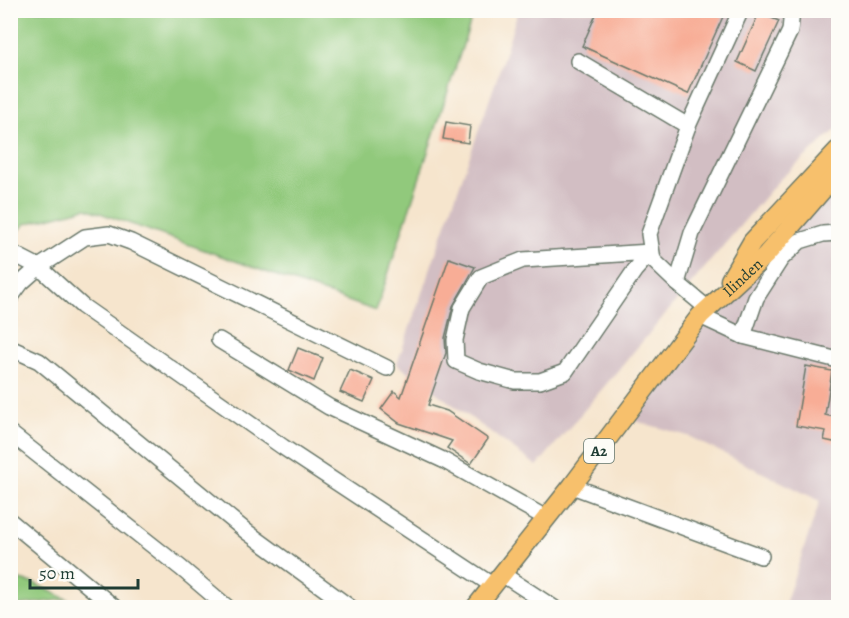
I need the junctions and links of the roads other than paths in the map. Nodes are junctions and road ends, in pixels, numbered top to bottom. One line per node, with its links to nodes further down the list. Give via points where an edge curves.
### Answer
1 (741, 10): 4 (street)
2 (792, 10): 11 (street, via 790,31 692,233)
3 (578, 61): 4 (street)
4 (688, 126): 9 (street, via 649,234)
5 (838, 150): 12 (main road, Ilinden / A2, via 752,242)
6 (838, 172): 12 (main road, Ilinden / A2, via 765,256)
7 (838, 232): 15 (street, via 800,241 781,259 756,298)
8 (10, 252): 10 (street)
9 (651, 252): 9 (street, via 523,260 481,277 462,309 455,340 456,361 515,381 540,381 566,372); 11 (street, via 653,260)
10 (39, 267): 13 (street); 19 (street, via 85,237 109,234); 25 (street, via 82,306 283,447)
11 (677, 283): 14 (street)
12 (722, 294): 14 (main road, A2)
13 (10, 298)
14 (704, 312): 15 (street); 21 (main road, A2)
15 (743, 336): 18 (street)
16 (219, 340): 22 (street, via 329,407 443,460)
17 (10, 348): 28 (street, via 39,361 247,532)
18 (838, 360)
19 (387, 368)
20 (10, 434): 27 (street)
21 (572, 486): 22 (main road, A2); 24 (street)
22 (546, 518): 25 (main road, A2)
23 (10, 521): 26 (street)
24 (761, 556)
25 (497, 580): 29 (main road, A2); 30 (street)
26 (115, 608)
27 (228, 608)
28 (351, 608)
29 (475, 608)
30 (554, 608)

